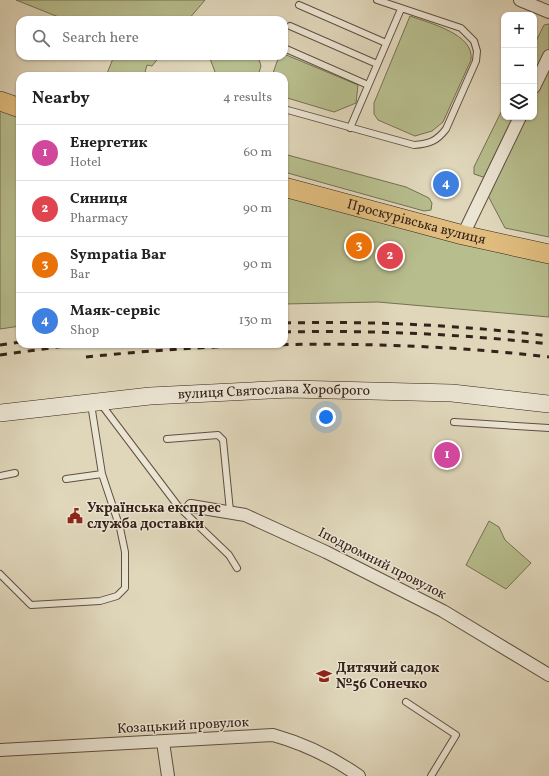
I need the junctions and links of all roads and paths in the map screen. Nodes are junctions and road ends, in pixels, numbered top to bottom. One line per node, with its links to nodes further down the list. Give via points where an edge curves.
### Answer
1 (377, 0): 4 (lane)
2 (520, 0): 5 (street)
3 (299, 5): 7 (lane)
4 (401, 9): 7 (lane); 17 (lane, via 461,28 474,41 477,51 476,62 446,129 435,141 414,145)
5 (549, 12)
6 (290, 26): 10 (lane)
7 (386, 44): 10 (lane)
8 (288, 50): 12 (lane)
9 (549, 56): 11 (street)
10 (378, 64): 12 (lane)
11 (535, 84)
12 (368, 85): 17 (lane)
13 (0, 101): 14 (main road)
14 (16, 107)
15 (288, 110): 17 (lane)
16 (519, 120): 19 (street)
17 (350, 128)
18 (288, 188): 19 (main road, Проскурівська вулиця)
19 (463, 235): 20 (main road, Проскурівська вулиця)
20 (549, 254)
21 (95, 402): 22 (main road, вулиця Святослава Хороброго, via 298,389 452,393); 23 (main road, вулиця Святослава Хороброго); 28 (lane); 31 (lane)
22 (549, 404)
23 (0, 413)
24 (454, 422): 25 (lane)
25 (549, 428)
26 (167, 439): 33 (lane, via 218,435 224,440)
27 (15, 474): 29 (lane)
28 (102, 474): 30 (lane); 35 (lane, via 125,552 125,588 117,596 100,601 31,605)
29 (0, 476)
30 (66, 478)
31 (178, 506): 32 (lane); 34 (lane, via 229,555)
32 (191, 506): 33 (street, Іподромний провулок)
33 (230, 511): 36 (street, Іподромний провулок, via 245,515 326,552 442,611)
34 (238, 568)
35 (0, 574)
36 (549, 675)
37 (406, 702): 42 (lane, via 456,734)
38 (163, 742): 39 (street, Козацький провулок); 40 (street, Козацький провулок, via 273,735 296,741 324,754); 41 (street)
39 (0, 750)
40 (355, 775)
41 (168, 776)
42 (431, 776)

